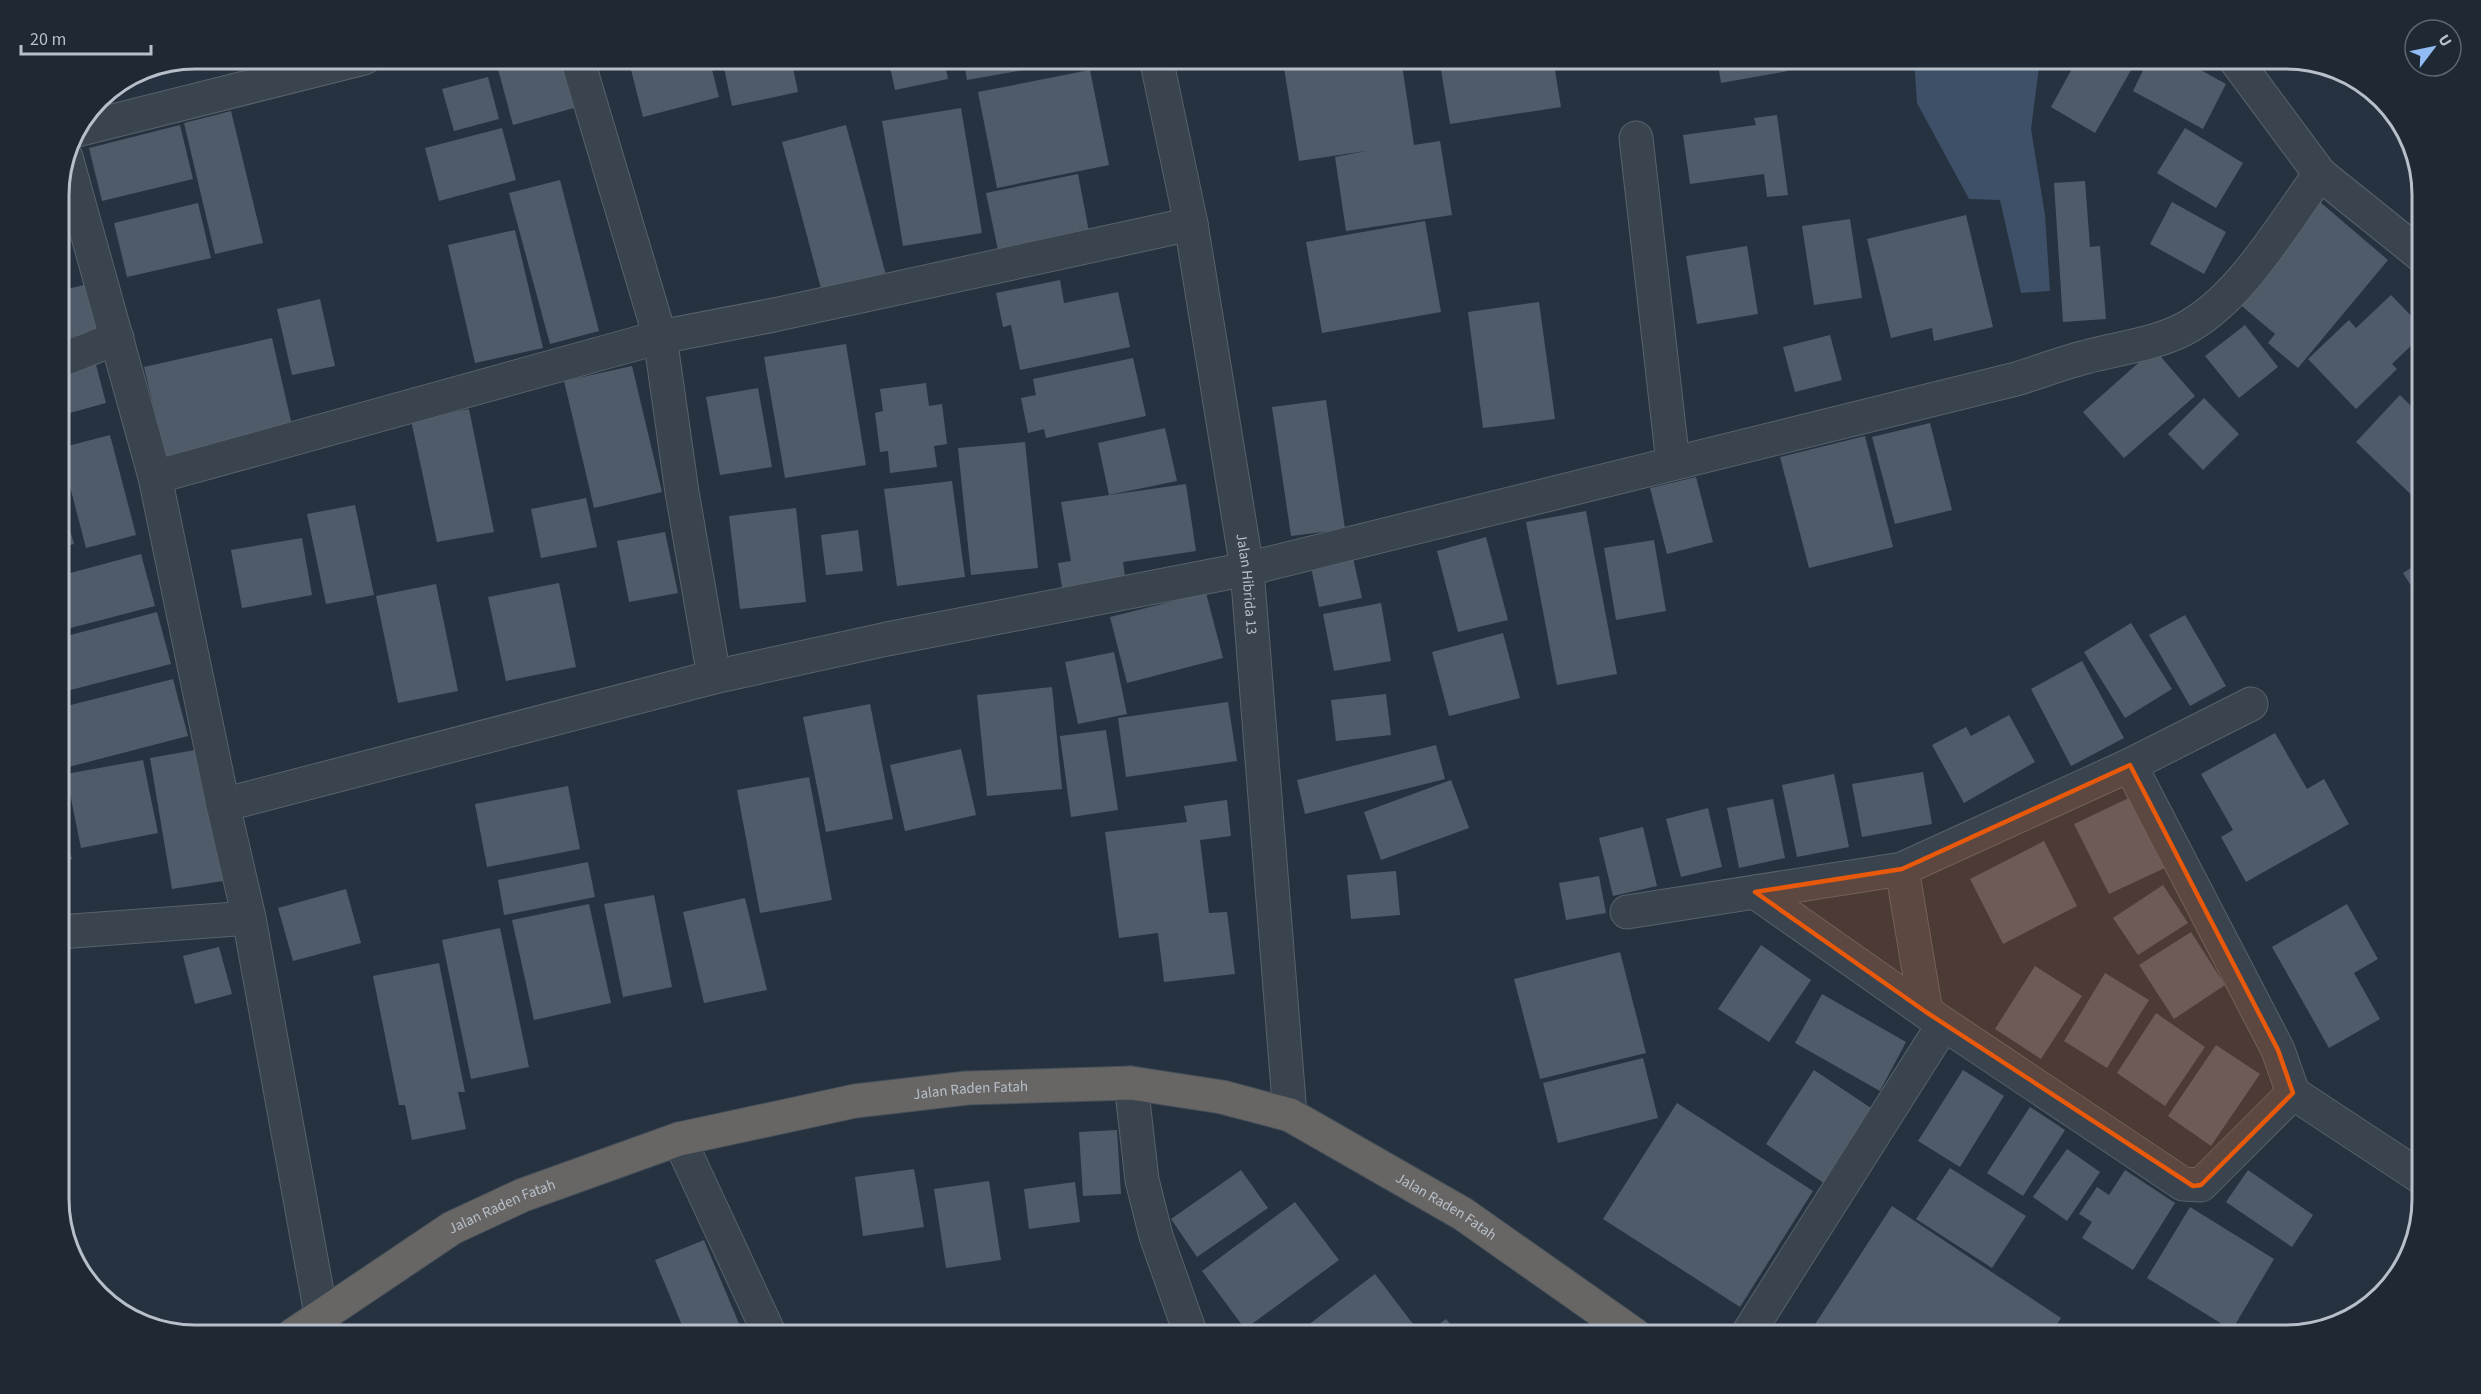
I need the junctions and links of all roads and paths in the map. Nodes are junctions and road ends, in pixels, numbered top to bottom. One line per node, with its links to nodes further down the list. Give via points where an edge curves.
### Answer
1 (320, 69): 5 (street)
2 (580, 69): 11 (street)
3 (1158, 69): 9 (street, Jalan Hibrida 13)
4 (2242, 69): 8 (street)
5 (89, 127)
6 (1636, 138): 14 (street)
7 (71, 173): 12 (street)
8 (2320, 174): 10 (street); 14 (street, via 2230,293 2210,313 2182,330 2147,344 2085,357 2016,379)
9 (1191, 224): 11 (street); 16 (street, Jalan Hibrida 13)
10 (2412, 248)
11 (660, 337): 15 (street); 17 (street)
12 (117, 339): 13 (street); 15 (street)
13 (69, 357)
14 (1673, 463): 16 (street)
15 (155, 477): 20 (street)
16 (1247, 569): 17 (street); 29 (street, Jalan Hibrida 13)
17 (714, 676): 20 (street)
18 (2251, 704): 19 (street)
19 (2130, 765): 21 (street); 28 (street, via 2278,1050)
20 (223, 805): 24 (street)
21 (1902, 869): 22 (street); 26 (street)
22 (1755, 892): 23 (street); 26 (street)
23 (1627, 912)
24 (249, 918): 25 (street); 32 (street)
25 (69, 931)
26 (1934, 1018): 28 (street, via 2183,1184 2201,1185); 37 (street)
27 (1131, 1083): 29 (highway, Jalan Raden Fatah, via 1222,1097); 30 (highway, Jalan Raden Fatah, via 967,1088 896,1096); 35 (street, via 1142,1180 1156,1236)
28 (2294, 1093): 31 (street)
29 (1290, 1115): 36 (highway, Jalan Raden Fatah, via 1463,1214)
30 (679, 1138): 32 (highway, Jalan Raden Fatah, via 523,1195 452,1228); 34 (street)
31 (2412, 1171)
32 (321, 1314): 33 (highway, Jalan Raden Fatah)
33 (306, 1325)
34 (765, 1325)
35 (1187, 1325)
36 (1621, 1325)
37 (1753, 1325)

